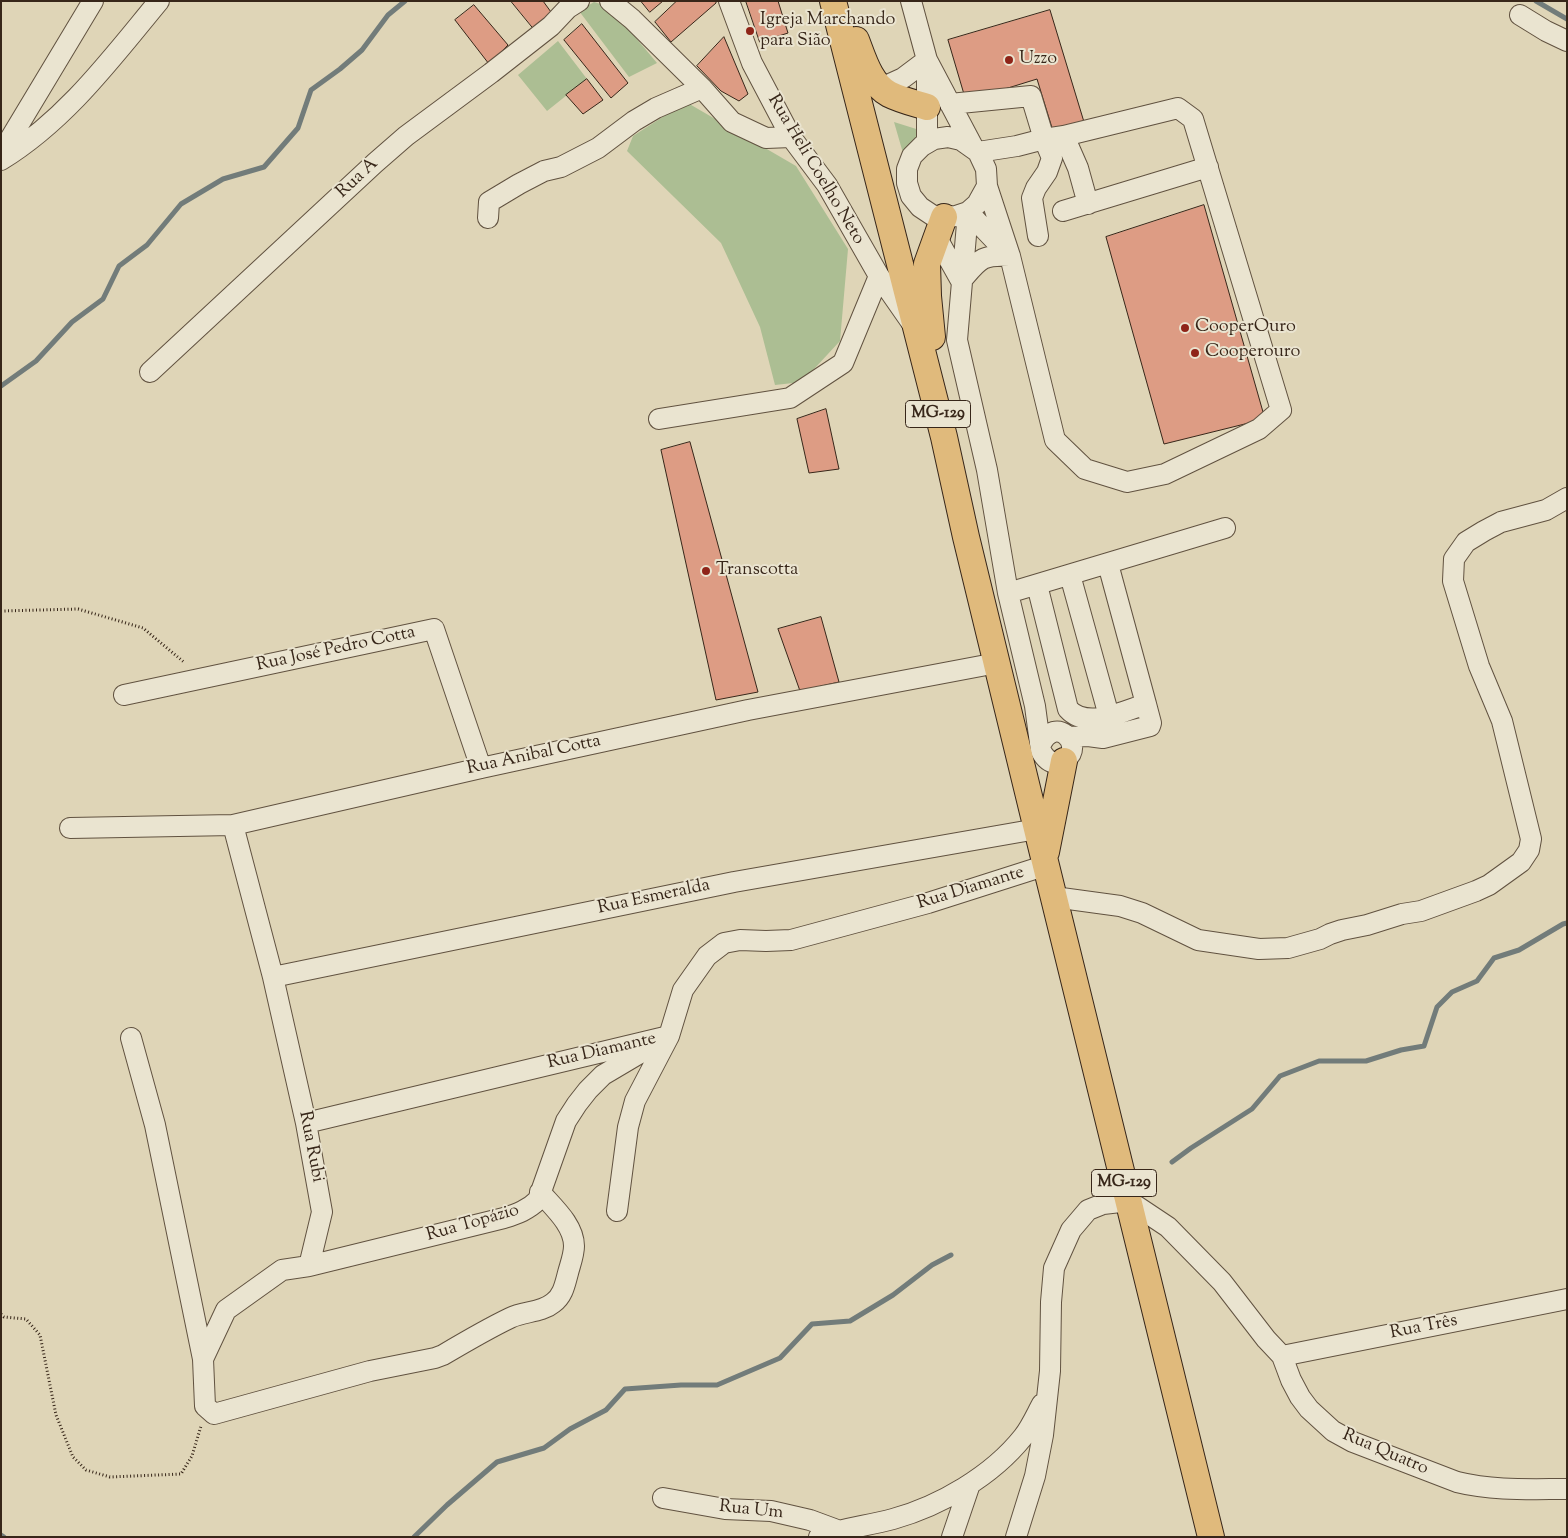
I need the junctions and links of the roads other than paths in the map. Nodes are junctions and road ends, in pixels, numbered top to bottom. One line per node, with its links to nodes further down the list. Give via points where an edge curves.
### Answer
1 (93, 1): 19 (street)
2 (159, 1): 20 (street, via 72,103 40,132)
3 (579, 1): 34 (street, Rua A, via 512,57 406,136)
4 (610, 1): 12 (street)
5 (729, 1): 16 (street, Rua Heli Coelho Neto, via 752,63)
6 (833, 1): 24 (main road, MG-129)
7 (841, 1): 13 (main road, via 867,68)
8 (911, 1): 11 (street)
9 (1520, 15): 10 (street)
10 (1567, 41)
11 (927, 60): 13 (street, via 903,78); 14 (street)
12 (702, 88): 16 (street, via 732,122 766,138); 26 (street, via 656,108 598,148 505,192 489,202)
13 (881, 88): 14 (main road, via 888,93)
14 (938, 106): 17 (street, via 1031,96); 18 (street); 21 (street)
15 (1064, 136): 17 (street); 22 (street, via 1178,108 1193,119); 23 (street)
16 (790, 137): 30 (street, Rua Heli Coelho Neto, via 826,185)
17 (1044, 139): 21 (street, via 1017,146); 28 (street, via 1052,158 1032,198)
18 (927, 143): 21 (street, via 948,137 961,140); 27 (street, via 912,156 907,169 907,183 911,196 920,207)
19 (1, 154)
20 (1, 160)
21 (981, 164): 27 (street, via 977,204); 29 (street)
22 (1208, 167): 25 (street); 29 (street, via 1281,410 1259,429 1165,474 1127,482 1085,469 1055,440)
23 (1078, 168): 25 (street); 25 (street, via 1064,211)
24 (883, 197): 32 (main road); 33 (main road, MG-129)
25 (1088, 204)
26 (488, 218)
27 (949, 222): 29 (street); 31 (street); 31 (street); 32 (main road, via 927,264)
28 (1038, 236)
29 (1010, 256): 31 (street, via 983,258)
30 (878, 276): 33 (street, Rua Heli Coelho Neto); 35 (street, via 843,363 790,398)
31 (961, 281): 42 (street, via 956,340 987,470)
32 (928, 286): 36 (main road)
33 (916, 330): 36 (main road, MG-129)
34 (150, 372)
35 (659, 419)
36 (944, 438): 43 (main road, MG-129)
37 (1567, 498): 53 (street, via 1546,510 1484,530 1466,542 1454,559 1454,581 1479,666 1502,721 1531,839 1522,862 1462,897 1296,946 1275,949 1198,940 1142,912)
38 (1225, 528): 39 (street)
39 (1108, 564): 40 (street); 45 (street)
40 (1070, 575): 41 (street); 46 (street)
41 (1037, 585): 42 (street); 46 (street, via 1068,709 1081,717 1101,719)
42 (1008, 593): 47 (street, via 1035,706)
43 (997, 664): 48 (street, Rua Anibal Cotta, via 748,710); 51 (main road, MG-129)
44 (124, 695): 48 (street, Rua José Pedro Cotta, via 434,629)
45 (1146, 704): 46 (street); 47 (street, via 1150,726 1103,738 1087,750)
46 (1109, 716)
47 (1060, 746): 52 (main road)
48 (481, 768): 49 (street, Rua Anibal Cotta)
49 (232, 825): 50 (street, Rua Anibal Cotta); 54 (street, Rua Rubi)
50 (70, 828)
51 (1037, 829): 52 (main road, MG-129); 54 (street, Rua Esmeralda, via 734,882)
52 (1046, 861): 53 (main road, MG-129); 55 (street, Rua Diamante, via 928,903 791,940 724,943 707,956 682,990)
53 (1054, 897): 59 (main road, MG-129)
54 (273, 977): 57 (street, Rua Rubi)
55 (669, 1036): 57 (street, Rua Diamante); 58 (street, Rua Topázio, via 603,1075 588,1090 566,1121); 60 (street, via 635,1101 628,1127)
56 (131, 1038): 64 (street, via 155,1125)
57 (306, 1123): 61 (street, Rua Rubi, via 322,1212)
58 (540, 1192): 61 (street, Rua Topázio, via 538,1200 520,1213); 64 (street, via 569,1227 574,1247 563,1290 556,1301 540,1310 522,1313 489,1327 434,1358 210,1410)
59 (1129, 1201): 63 (street, Rua Quatro, via 1168,1227 1222,1282); 65 (street, via 1103,1204 1088,1210 1071,1230 1054,1268); 72 (main road, MG-129)
60 (618, 1211)
61 (309, 1266): 64 (street, via 282,1270 226,1310)
62 (1567, 1299): 63 (street, Rua Três)
63 (1282, 1356): 67 (street, Rua Quatro, via 1291,1380 1309,1409 1333,1431 1353,1442 1441,1477 1473,1486)
64 (203, 1360)
65 (1047, 1394): 66 (street, via 1024,1436); 71 (street, via 1035,1476)
66 (970, 1484): 69 (street, via 920,1510); 70 (street)
67 (1567, 1489)
68 (663, 1498): 69 (street, Rua Um, via 725,1509 790,1514 810,1520)
69 (828, 1534)
70 (952, 1537)
71 (1016, 1537)
72 (1211, 1537)

